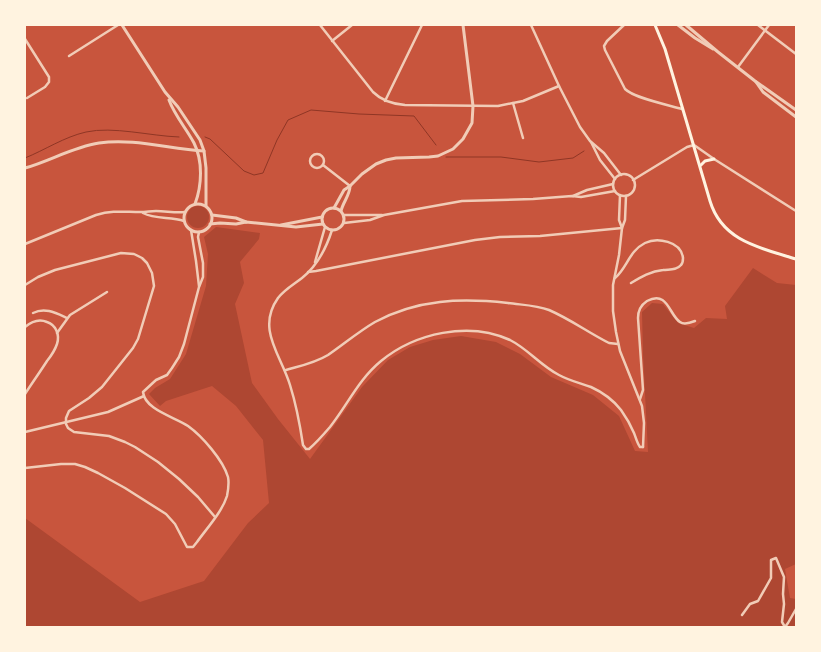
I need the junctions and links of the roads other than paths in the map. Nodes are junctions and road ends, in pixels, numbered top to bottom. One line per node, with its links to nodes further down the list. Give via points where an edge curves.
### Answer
1 (120, 25): 18 (street); 22 (street)
2 (320, 25): 15 (street)
3 (352, 25): 15 (street)
4 (422, 25): 24 (street)
5 (461, 25): 26 (street)
6 (531, 25): 21 (street)
7 (624, 25): 27 (street, via 604,46 625,89)
8 (655, 25): 27 (main road)
9 (678, 25): 16 (street)
10 (686, 25): 16 (street)
11 (758, 25): 13 (street)
12 (769, 25): 13 (street)
13 (765, 30): 17 (street); 19 (street)
14 (25, 39): 23 (street, via 49,77 45,87)
15 (332, 41): 24 (street, via 369,87)
16 (718, 52): 19 (street)
17 (796, 54)
18 (69, 56)
19 (738, 67): 20 (street)
20 (755, 81): 28 (street); 29 (street, via 763,92)
21 (559, 86): 25 (street); 31 (street)
22 (168, 97): 33 (street); 34 (street, via 200,140)
23 (28, 98)
24 (385, 101): 26 (street, via 397,105)
25 (513, 104): 26 (street); 30 (street)
26 (473, 106): 43 (street, via 470,128 453,149 434,156 386,160 366,171)
27 (684, 109): 32 (main road)
28 (796, 110)
29 (796, 117)
30 (523, 138)
31 (590, 141): 39 (street); 40 (street)
32 (694, 145): 35 (street); 37 (main road); 41 (street)
33 (197, 150): 34 (street); 38 (street, via 104,143 76,149); 48 (street, via 200,178)
34 (204, 151): 49 (street)
35 (714, 159): 37 (main road); 51 (street)
36 (323, 165): 36 (street, via 323,157 319,154 310,157 309,162 314,168); 43 (street)
37 (700, 166): 70 (main road, via 714,211 728,230 744,241)
38 (25, 168)
39 (621, 175): 40 (street); 41 (street)
40 (615, 179): 42 (street)
41 (633, 180): 47 (street, via 634,190)
42 (613, 184): 44 (street); 46 (street)
43 (350, 186): 50 (street); 52 (street)
44 (615, 191): 45 (street); 46 (street)
45 (620, 195): 47 (street); 65 (street, via 619,220)
46 (572, 196): 57 (street, via 462,201)
47 (626, 196): 65 (street)
48 (195, 204): 49 (street); 54 (street)
49 (206, 206): 55 (street)
50 (334, 208): 52 (street); 58 (street, via 326,210)
51 (796, 210)
52 (341, 211): 56 (street)
53 (143, 212): 54 (street); 59 (street); 69 (street, via 101,213)
54 (185, 212): 59 (street)
55 (212, 215): 60 (street); 62 (street)
56 (344, 215): 57 (street); 61 (street)
57 (384, 215): 61 (street)
58 (322, 217): 63 (street); 64 (street)
59 (184, 221): 66 (street)
60 (246, 222): 62 (street); 63 (street)
61 (344, 222): 67 (street)
62 (210, 224): 68 (street)
63 (280, 225): 64 (street)
64 (324, 225): 67 (street); 71 (street)
65 (622, 228): 72 (street, via 475,240); 73 (street)
66 (191, 230): 68 (street); 76 (street)
67 (332, 230): 71 (street, via 324,251)
68 (199, 232): 76 (street, via 203,277)
69 (25, 244)
70 (796, 259)
71 (314, 264): 72 (street)
72 (308, 272): 84 (street, via 282,294 270,316 271,341)
73 (614, 278): 74 (street, via 621,273 634,251 647,242 668,242 682,253 681,265 675,269 653,272); 83 (street, via 613,311)
74 (631, 283)
75 (25, 285): 88 (street, via 55,270 121,253 142,258 154,279 136,344 102,387 69,411)
76 (199, 287): 86 (street, via 179,357 167,375 148,386)
77 (107, 292): 79 (street)
78 (33, 313): 79 (street, via 46,310)
79 (67, 318): 82 (street)
80 (695, 321): 87 (street, via 680,322 668,304 660,300 654,299 641,306 638,312 643,390)
81 (25, 327): 82 (street, via 44,321)
82 (57, 333): 85 (street, via 56,348)
83 (618, 344): 84 (street, via 609,343 558,314 537,307 478,300 448,301 416,306 385,318 363,329 322,358); 87 (street)
84 (286, 370): 87 (street, via 306,449 330,426 366,374 409,344 432,335 489,333 510,340 557,375 592,388 612,401 622,410 638,445 643,447 644,418)
85 (25, 394)
86 (144, 396): 88 (street, via 108,412); 91 (street, via 154,409 188,426 224,468 228,494)
87 (640, 399)
88 (65, 422): 89 (street); 91 (street, via 74,432 109,436 135,447 179,479)
89 (25, 432)
90 (25, 468): 91 (street, via 61,464 85,467 166,514 187,547 193,546)
91 (215, 517)
92 (796, 609): 93 (street, via 784,627 784,577 776,558 771,560 771,578 758,601 750,604)
93 (742, 614)

